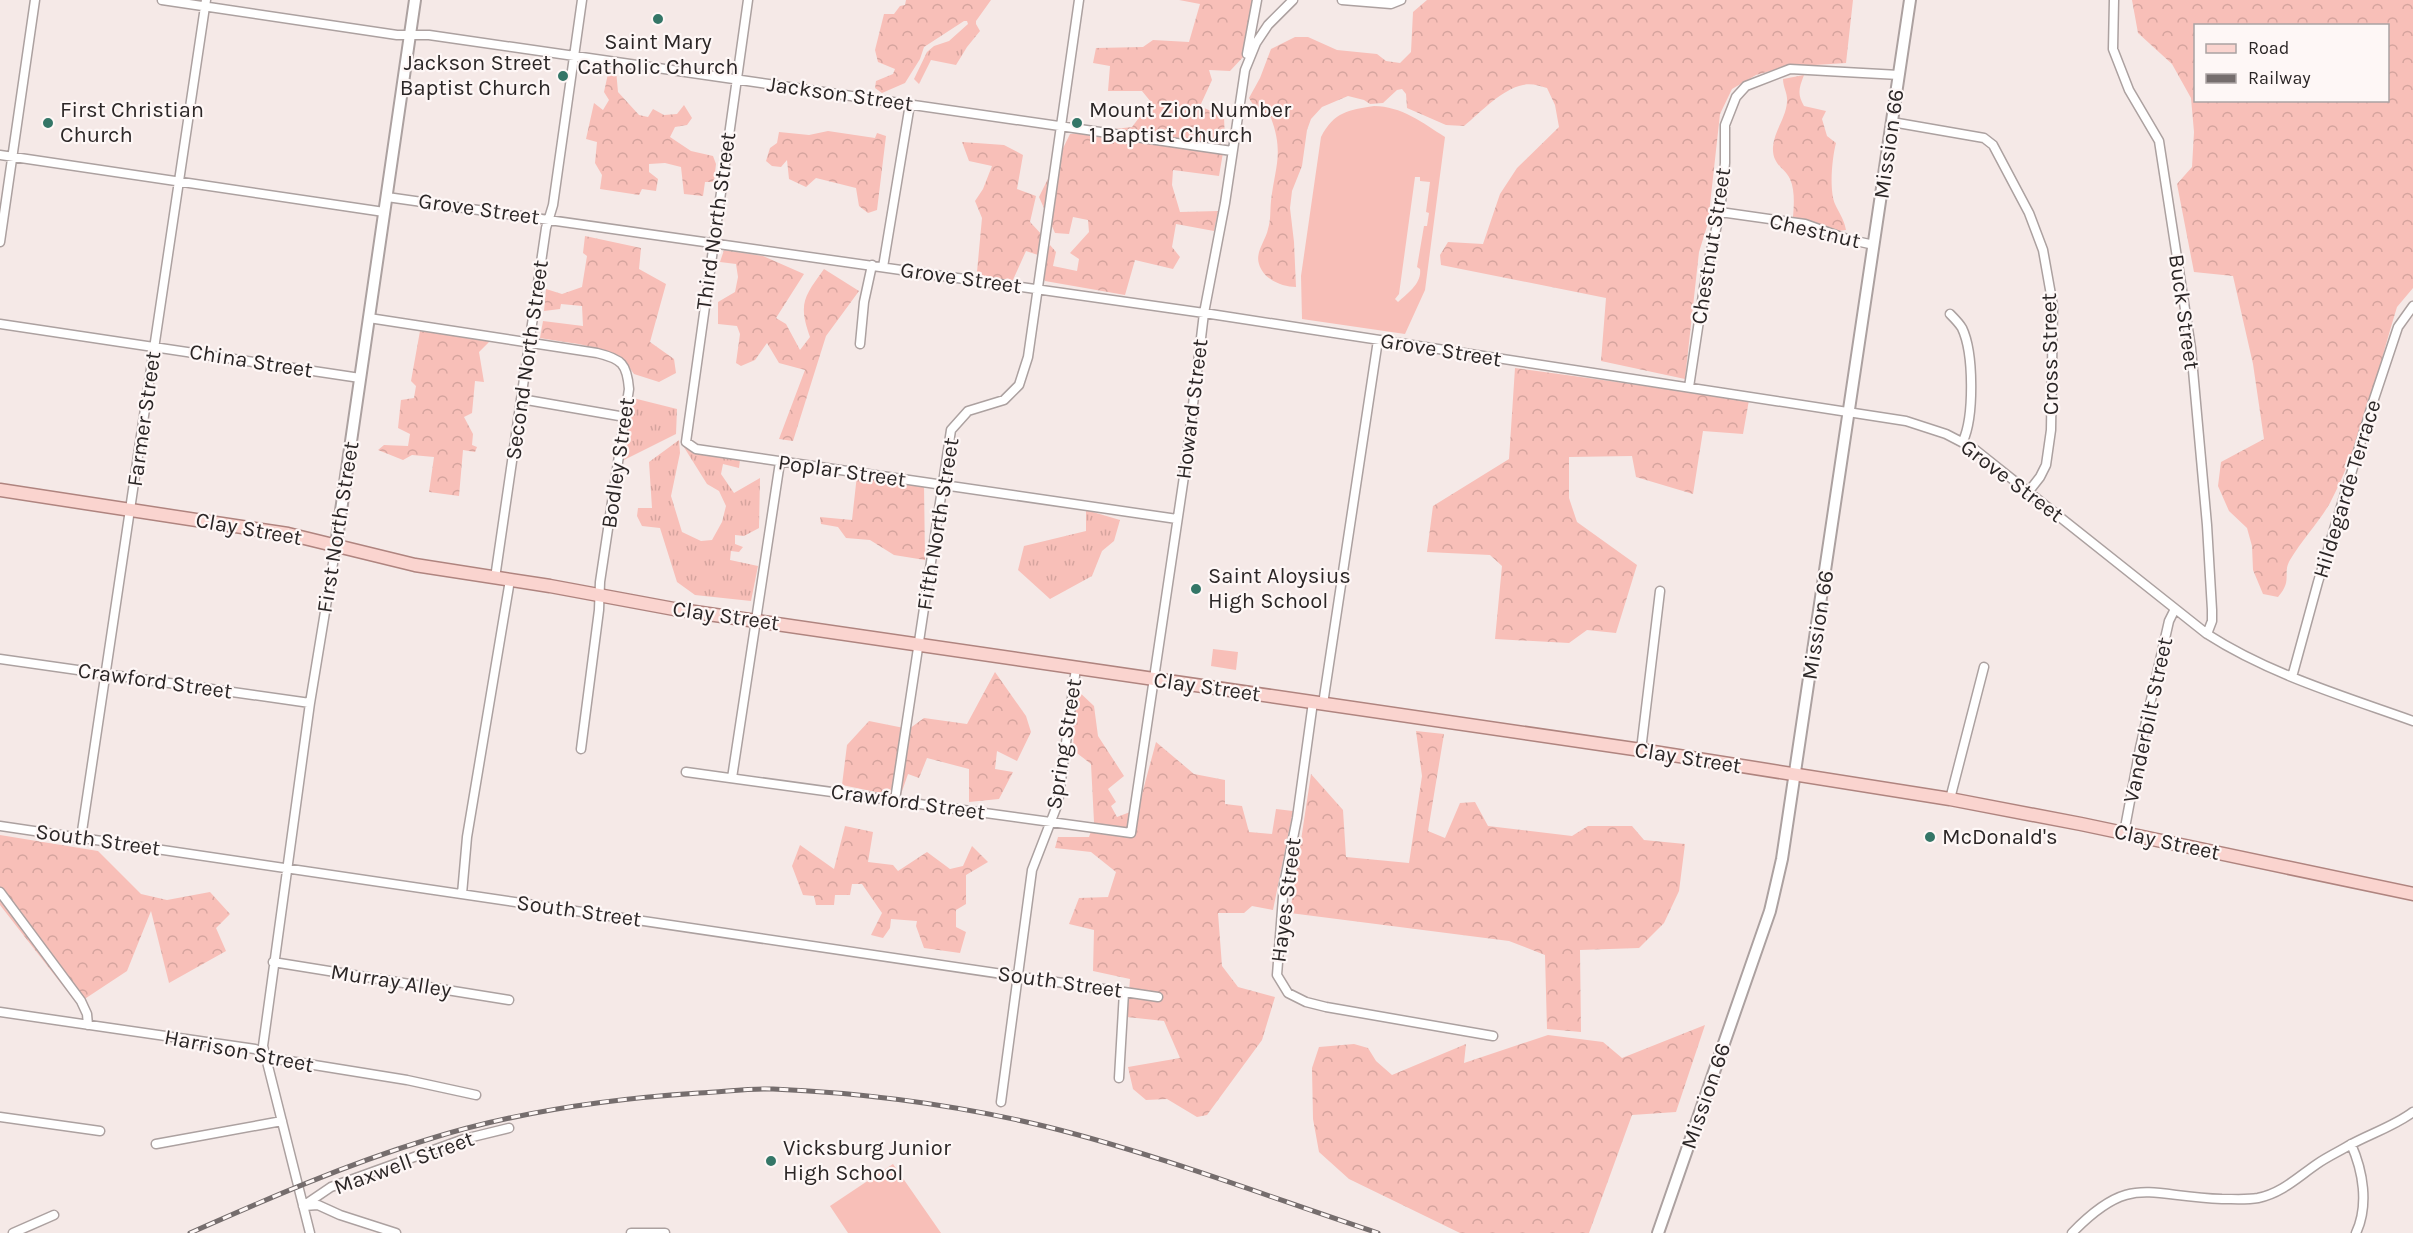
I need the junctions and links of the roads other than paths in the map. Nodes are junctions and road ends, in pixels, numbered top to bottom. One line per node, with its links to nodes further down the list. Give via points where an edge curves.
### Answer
1 (35, 0): 24 (street)
2 (162, 0): 13 (street, Jackson Street)
3 (415, 0): 14 (street, First North Street)
4 (582, 0): 15 (street, Second North Street)
5 (748, 0): 18 (street, Third North Street)
6 (1079, 0): 21 (street, Fifth North Street)
7 (1257, 0): 16 (street)
8 (1293, 0): 16 (street, Howard Street, via 1268,25)
9 (1342, 0): 10 (street, via 1391,4)
10 (1401, 0)
11 (1910, 0): 17 (street, Mission 66)
12 (2114, 0): 65 (street, Buck Street, via 2113,49 2128,90 2159,141 2191,348 2208,525 2212,621)
13 (205, 3): 14 (street, Jackson Street); 25 (street, Farmer Street)
14 (410, 35): 15 (street, Jackson Street); 26 (street, First North Street)
15 (574, 55): 18 (street, Jackson Street); 29 (street, Second North Street)
16 (1245, 70): 22 (street, Howard Street)
17 (1899, 75): 20 (street, Mission 66); 28 (street, Chestnut Street, via 1790,69 1746,86 1736,97 1725,125)
18 (736, 78): 19 (street, Jackson Street); 31 (street, Third North Street)
19 (910, 104): 21 (street, Jackson Street); 34 (street)
20 (1892, 122): 32 (street, Mission 66); 55 (street, Cross Street, via 1984,138 1993,145 2029,213 2043,250 2053,306 2051,430 2046,465)
21 (1061, 127): 22 (street, Jackson Street); 35 (street, Fifth North Street)
22 (1232, 152): 37 (street, Howard Street)
23 (0, 155): 24 (street, Grove Street)
24 (12, 156): 25 (street, Grove Street); 30 (street)
25 (179, 182): 27 (street, Grove Street); 44 (street, Farmer Street)
26 (387, 197): 27 (street, First North Street); 29 (street, Grove Street)
27 (384, 212): 39 (street, First North Street)
28 (1720, 212): 32 (street, Chestnut, via 1805,224); 46 (street, Chestnut Street, via 1707,268)
29 (549, 219): 31 (street, Grove Street); 42 (street, Second North Street)
30 (0, 242)
31 (713, 243): 33 (street, Grove Street); 51 (street, Third North Street)
32 (1874, 245): 48 (street, Mission 66)
33 (872, 265): 34 (street, Grove Street); 43 (street)
34 (883, 267): 35 (street, Grove Street)
35 (1038, 290): 37 (street, Grove Street); 53 (street, Fifth North Street, via 1028,357 1019,385 1004,400 968,411 951,430)
36 (2413, 306): 71 (street, Hildegarde Terrace, via 2398,327 2377,391)
37 (1204, 313): 41 (street, Grove Street); 57 (street, Howard Street)
38 (1950, 314): 50 (street, via 1961,327 1968,353 1970,422)
39 (369, 318): 42 (street, Bodley Street); 45 (street, First North Street)
40 (0, 324): 44 (street, China Street)
41 (1378, 340): 46 (street, Grove Street); 73 (street, Hayes Street)
42 (530, 341): 47 (street, Second North Street); 49 (street, Bodley Street, via 619,361 628,377)
43 (860, 344)
44 (154, 347): 45 (street, China Street); 56 (street, Farmer Street)
45 (360, 378): 58 (street, First North Street)
46 (1689, 387): 48 (street, Grove Street)
47 (521, 399): 49 (street); 59 (street, Second North Street)
48 (1850, 413): 50 (street, Grove Street, via 1906,421); 79 (street, Mission 66)
49 (625, 417): 62 (street, Bodley Street)
50 (1963, 441): 55 (street, Grove Street)
51 (686, 442): 52 (street, Poplar Street, via 696,448)
52 (780, 462): 53 (street, Poplar Street); 64 (street)
53 (943, 486): 57 (street, Poplar Street); 66 (street, Fifth North Street)
54 (0, 490): 56 (main road, Clay Street)
55 (2029, 491): 63 (street, Grove Street)
56 (130, 509): 58 (main road, Clay Street); 70 (street, Farmer Street)
57 (1177, 519): 72 (street, Howard Street)
58 (336, 545): 59 (main road, Clay Street, via 414,565); 74 (street, First North Street)
59 (495, 578): 60 (main road, Clay Street)
60 (510, 580): 62 (main road, Clay Street); 90 (street, via 467,837)
61 (1660, 591): 77 (street)
62 (600, 596): 64 (main road, Clay Street); 76 (street, Bodley Street)
63 (2175, 609): 65 (street, Grove Street); 86 (street, Vanderbilt Street, via 2169,621)
64 (756, 621): 66 (main road, Clay Street); 80 (street)
65 (2206, 634): 71 (street, Grove Street)
66 (919, 645): 69 (main road, Clay Street); 82 (street, Fifth North Street)
67 (0, 659): 70 (street, Crawford Street)
68 (1984, 667): 81 (street)
69 (1076, 668): 72 (main road, Clay Street); 83 (street, Spring Street, via 1058,803)
70 (106, 674): 74 (street, Crawford Street); 87 (street, Farmer Street)
71 (2292, 677): 75 (street, Grove Street)
72 (1155, 679): 73 (main road, Clay Street); 85 (street, Howard Street)
73 (1318, 703): 77 (main road, Clay Street); 99 (street, Hayes Street, via 1284,884 1276,975 1288,993 1306,1002)
74 (310, 704): 88 (street, First North Street)
75 (2413, 721)
76 (581, 749)
77 (1641, 750): 79 (main road, Clay Street)
78 (686, 772): 80 (street, Crawford Street)
79 (1795, 776): 81 (main road, Clay Street); 118 (street, Mission 66, via 1770,911)
80 (732, 778): 82 (street, Crawford Street)
81 (1950, 799): 86 (main road, Clay Street)
82 (895, 800): 83 (street, Crawford Street)
83 (1051, 822): 85 (street, Crawford Street); 93 (street, Spring Street, via 1032,870)
84 (0, 826): 87 (street, South Street)
85 (1131, 833)
86 (2124, 833): 91 (main road, Clay Street)
87 (81, 838): 88 (street, South Street)
88 (288, 868): 90 (street, South Street); 92 (street, First North Street)
89 (0, 892): 98 (street, via 81,1001)
90 (462, 894): 93 (street, South Street)
91 (2413, 894)
92 (273, 962): 96 (street, Murray Alley); 100 (street, First North Street)
93 (1017, 976): 94 (street, South Street); 103 (street, Spring Street)
94 (1124, 992): 95 (street, South Street); 101 (street)
95 (1158, 997)
96 (509, 1000)
97 (0, 1012): 98 (street, Harrison Street)
98 (88, 1025): 100 (street, Harrison Street, via 255,1049)
99 (1493, 1036)
100 (265, 1054): 102 (street, Harrison Street); 106 (street, First North Street)
101 (1119, 1078)
102 (476, 1095)
103 (1001, 1102)
104 (2413, 1112): 110 (street)
105 (0, 1117): 108 (street)
106 (282, 1121): 109 (street); 111 (street, First North Street)
107 (509, 1128): 111 (street, Maxwell Street, via 464,1139 331,1187)
108 (100, 1131)
109 (156, 1144)
110 (2351, 1144): 119 (street, via 2272,1194 2235,1200 2134,1191 2103,1204); 120 (street, via 2360,1168 2363,1194)
111 (303, 1206): 114 (street, First North Street); 115 (street, via 318,1205)
112 (54, 1215): 113 (street)
113 (14, 1233)
114 (310, 1233)
115 (396, 1233)
116 (631, 1233): 117 (street)
117 (665, 1233)
118 (1658, 1233)
119 (2072, 1233)
120 (2356, 1233)

